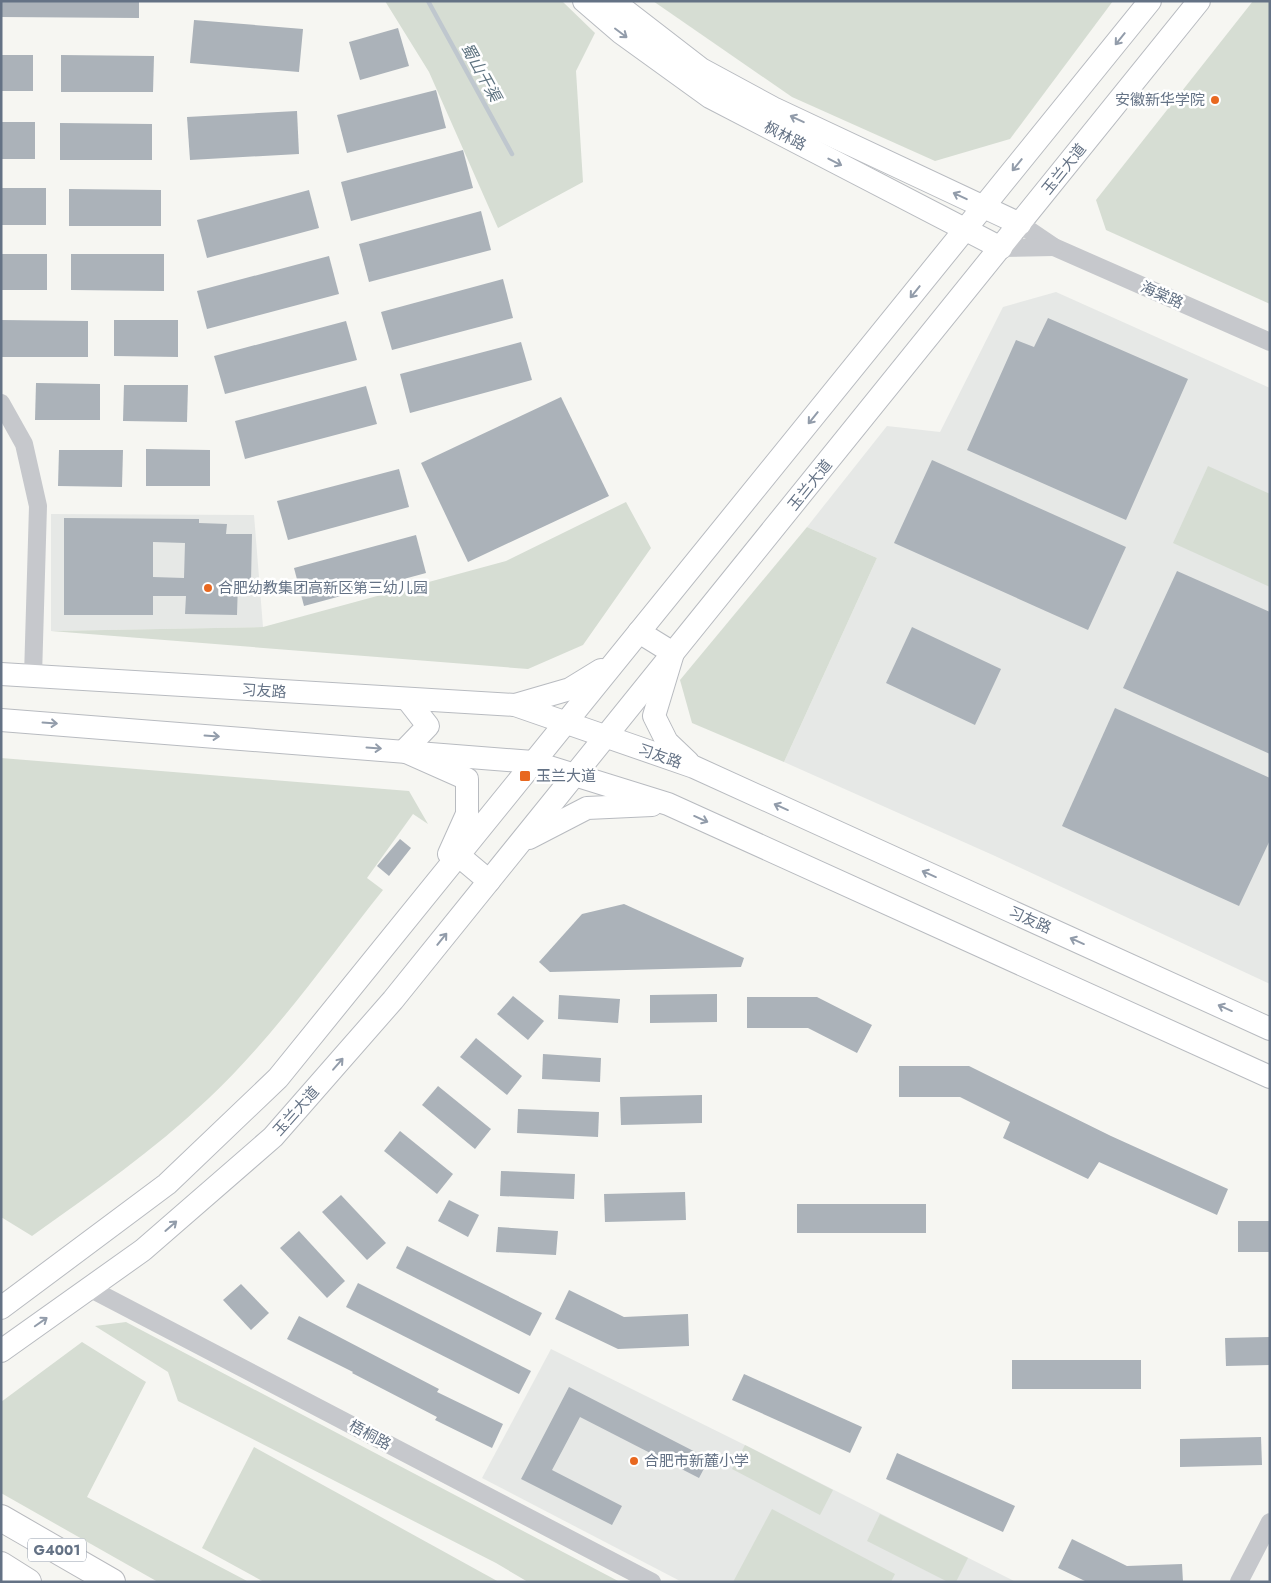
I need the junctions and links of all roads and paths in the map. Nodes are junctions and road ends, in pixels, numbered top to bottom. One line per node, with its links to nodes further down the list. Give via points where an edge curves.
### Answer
1 (584, 1): 7 (main road, 枫林路, one-way to 7, via 620,32 710,97)
2 (613, 1): 5 (main road, 枫林路, one-way to 2, via 773,108 701,69)
3 (1150, 1): 5 (main road, one-way to 5)
4 (1199, 1): 6 (main road, 玉兰大道)
5 (984, 207): 6 (main road, 枫林路); 7 (main road)
6 (1020, 224): 8 (street, 海棠路); 9 (main road, 玉兰大道)
7 (965, 229): 9 (main road, 枫林路); 12 (main road, one-way to 12)
8 (1054, 247): 9 (street, 海棠路); 10 (street, 海棠路)
9 (1001, 248): 13 (main road, 玉兰大道)
10 (1270, 342)
11 (1, 403): 16 (street, via 24,444 38,506)
12 (639, 632): 13 (main road); 14 (main road)
13 (673, 653): 21 (main road, 玉兰大道); 24 (main road, via 654,716 667,742)
14 (617, 660): 18 (main road, via 570,689); 20 (main road)
15 (1, 674): 16 (main road, 习友路)
16 (33, 676): 17 (main road, 习友路)
17 (407, 699): 18 (main road, 习友路); 22 (main road, via 428,726)
18 (515, 705): 20 (main road, 习友路)
19 (1, 720): 22 (main road, one-way to 22)
20 (566, 723): 21 (main road, 习友路); 23 (main road)
21 (606, 737): 24 (main road, 习友路); 25 (main road, 玉兰大道)
22 (404, 751): 23 (main road); 30 (main road, via 467,779 467,814)
23 (533, 762): 25 (main road); 28 (main road)
24 (694, 767): 31 (main road, 习友路, one-way to 24)
25 (575, 775): 26 (main road); 27 (main road, 玉兰大道)
26 (668, 804): 27 (main road, via 587,808); 32 (main road, one-way to 32)
27 (520, 844): 29 (main road, 玉兰大道)
28 (458, 856): 29 (main road); 30 (main road)
29 (489, 881): 33 (main road, 玉兰大道, one-way to 29, via 143,1250 273,1137 393,1000)
30 (434, 885): 34 (main road, via 278,1078 167,1184)
31 (1270, 1028)
32 (1270, 1077)
33 (89, 1288): 35 (main road, 玉兰大道, one-way to 33); 41 (street, 梧桐路)
34 (1, 1308)
35 (1, 1351)
36 (1, 1518): 40 (highway, G4001)
37 (1270, 1522): 42 (street)
38 (1, 1566): 39 (highway, G4001)
39 (28, 1582)
40 (112, 1582)
41 (652, 1582)
42 (1239, 1582)

